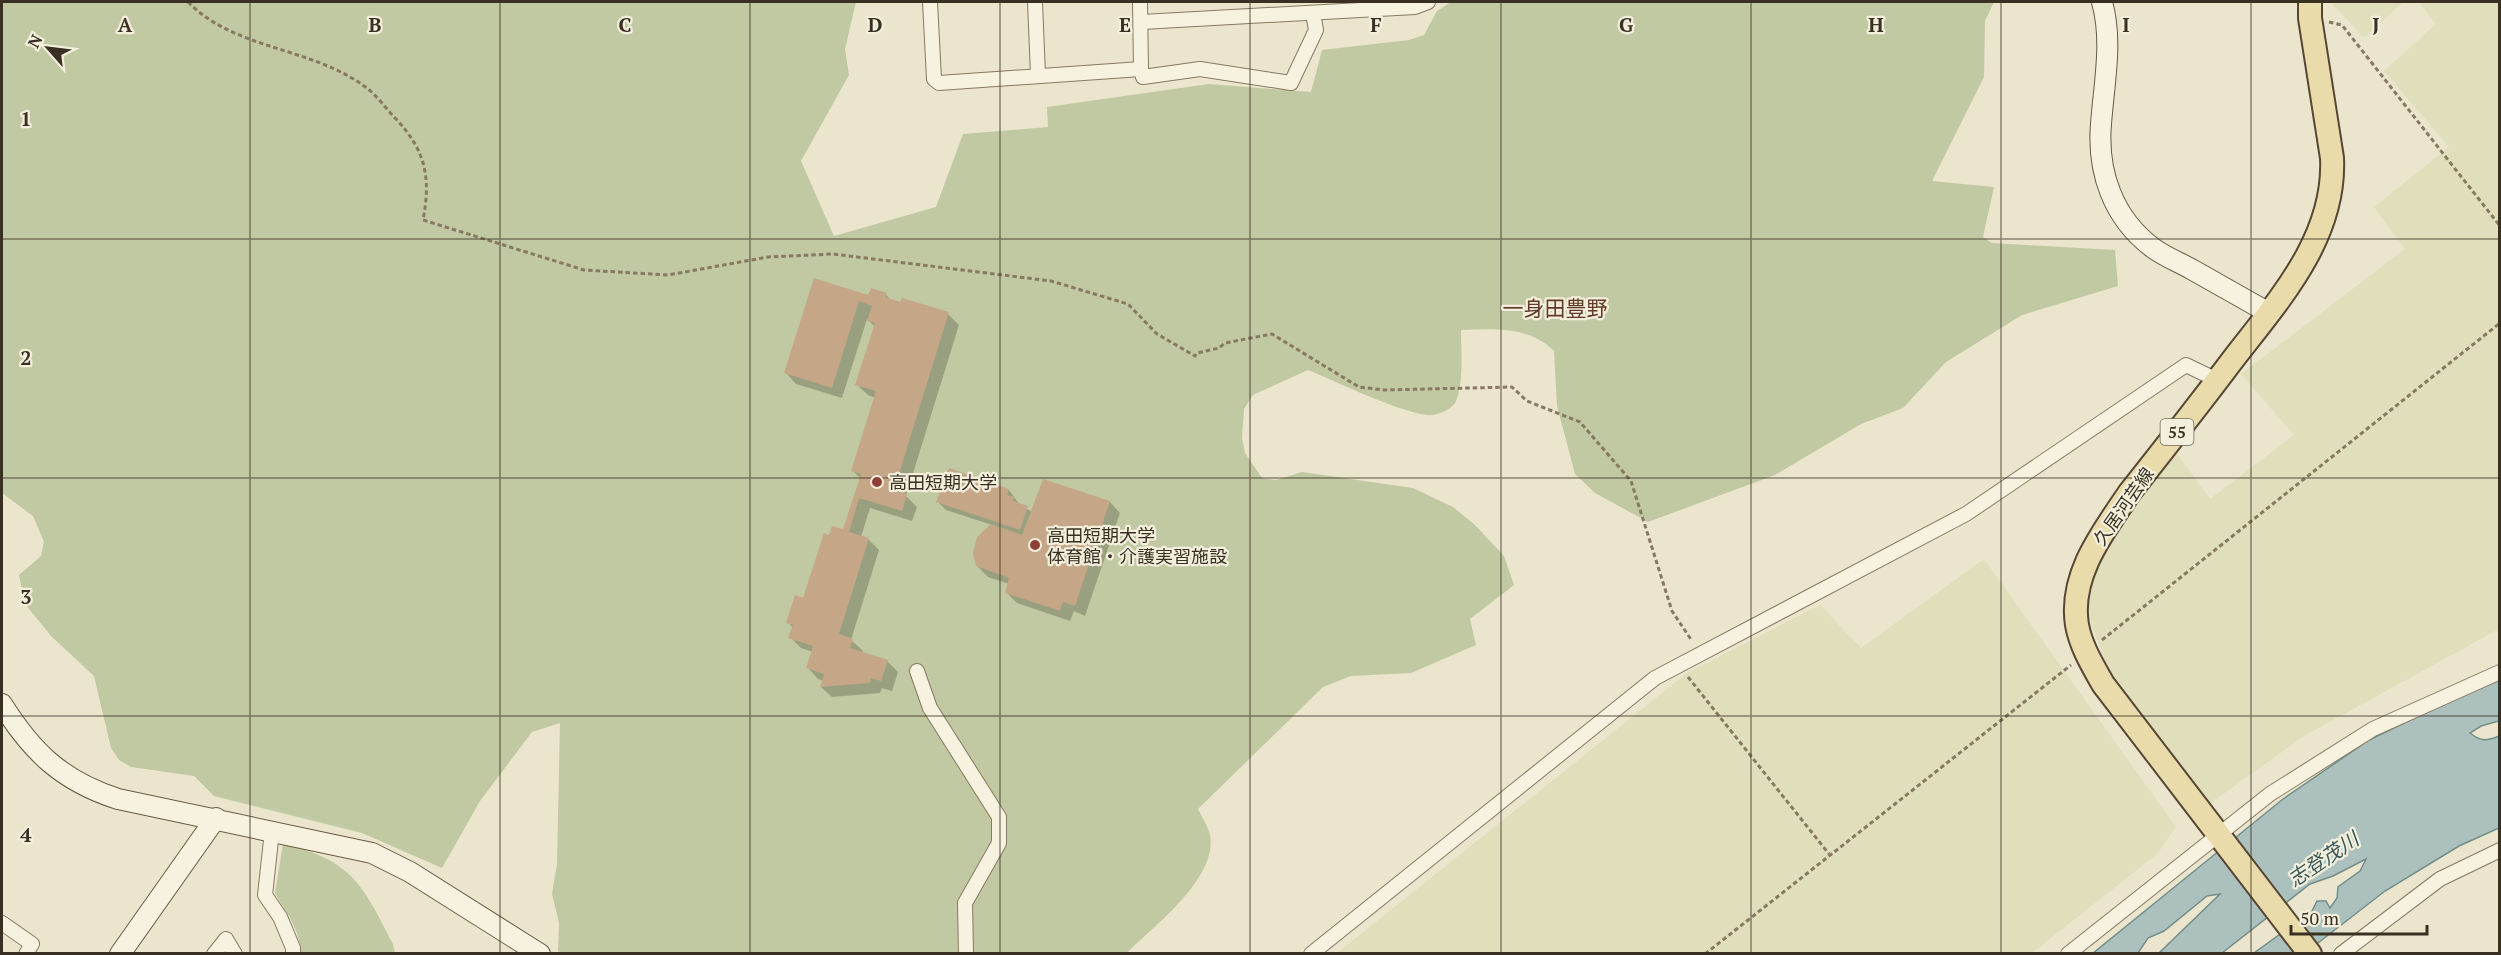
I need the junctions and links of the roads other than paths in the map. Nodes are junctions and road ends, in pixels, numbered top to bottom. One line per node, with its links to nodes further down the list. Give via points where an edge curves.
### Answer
1 (930, 2): 10 (street, via 934,79 939,83)
2 (1035, 2): 10 (street)
3 (1140, 2): 8 (street)
4 (2102, 2): 11 (street, via 2108,42 2100,148 2111,197 2123,219 2154,249)
5 (1419, 3): 7 (street)
6 (2310, 10): 11 (main road, 久居河芸線 / 55, via 2333,178 2330,200 2313,245)
7 (1313, 13): 8 (street); 9 (street, via 1316,30 1292,83 1200,69 1143,77)
8 (1142, 22): 9 (street)
9 (1141, 69): 10 (street)
10 (1038, 75)
11 (2269, 313): 12 (main road, 久居河芸線 / 55)
12 (2217, 381): 18 (main road, 久居河芸線 / 55, via 2130,492 2091,554 2079,580 2075,604 2077,627 2086,653 2103,684); 28 (street, via 2186,365 1966,514 1655,678)
13 (917, 671): 27 (street, via 930,708 999,817 999,843 965,903)
14 (2499, 672): 18 (street, via 2373,729 2270,794)
15 (2, 704): 16 (street, via 17,729 47,762 93,791)
16 (216, 818): 17 (street); 22 (street)
17 (272, 831): 25 (street, via 265,895 280,917); 26 (street, via 372,853 410,872)
18 (2219, 835): 29 (street); 30 (main road, 久居河芸線 / 55)
19 (2499, 850): 31 (street, via 2440,879)
20 (2, 923): 21 (street, via 32,944)
21 (26, 954)
22 (120, 954)
23 (214, 954): 24 (street, via 226,939)
24 (236, 954)
25 (293, 954)
26 (540, 954)
27 (966, 954)
28 (1311, 954)
29 (2068, 954)
30 (2310, 954)
31 (2341, 954)

